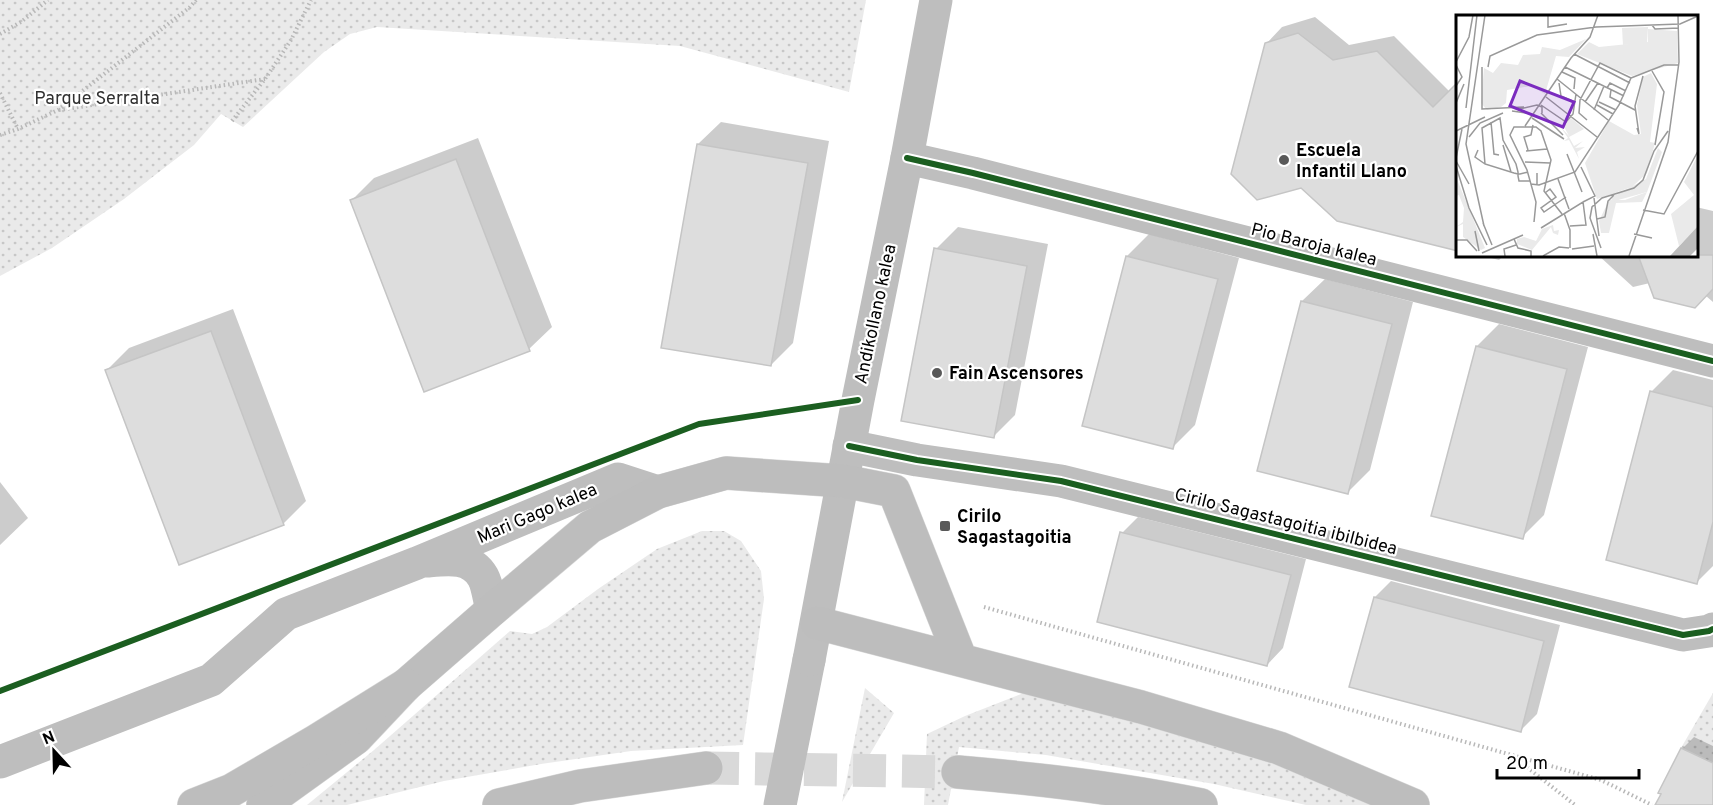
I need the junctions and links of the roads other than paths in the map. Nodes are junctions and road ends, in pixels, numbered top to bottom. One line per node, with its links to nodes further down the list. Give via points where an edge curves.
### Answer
1 (936, 0): 2 (street, Andikollano kalea)
2 (908, 158): 3 (street, Pio Baroja kalea); 4 (street, Andikollano kalea)
3 (1713, 361)
4 (849, 446): 5 (street, Andikollano kalea); 10 (street, Cirilo Sagastagoitia ibilbidea, via 1061,481 1683,635)
5 (843, 481): 6 (main road, via 726,473); 9 (street, Andikollano kalea); 11 (main road, via 894,491)
6 (658, 492): 7 (street, Mari Gago kalea, via 618,479); 8 (main road, via 590,527)
7 (417, 563): 8 (street, Mari Gago kalea, via 453,558 471,565 483,577); 13 (street, Mari Gago kalea, via 286,614 211,680)
8 (492, 610): 12 (main road)
9 (817, 623): 11 (main road); 19 (street, Andikollano kalea)
10 (1713, 629)
11 (962, 660): 21 (main road, via 1279,748)
12 (406, 685): 16 (main road, via 232,790); 17 (main road, via 356,738)
13 (0, 762)
14 (706, 768): 18 (main road, via 580,786)
15 (958, 771): 20 (main road, via 1121,790)
16 (194, 805)
17 (263, 805)
18 (499, 805)
19 (780, 805)
20 (1201, 805)
21 (1413, 805)

